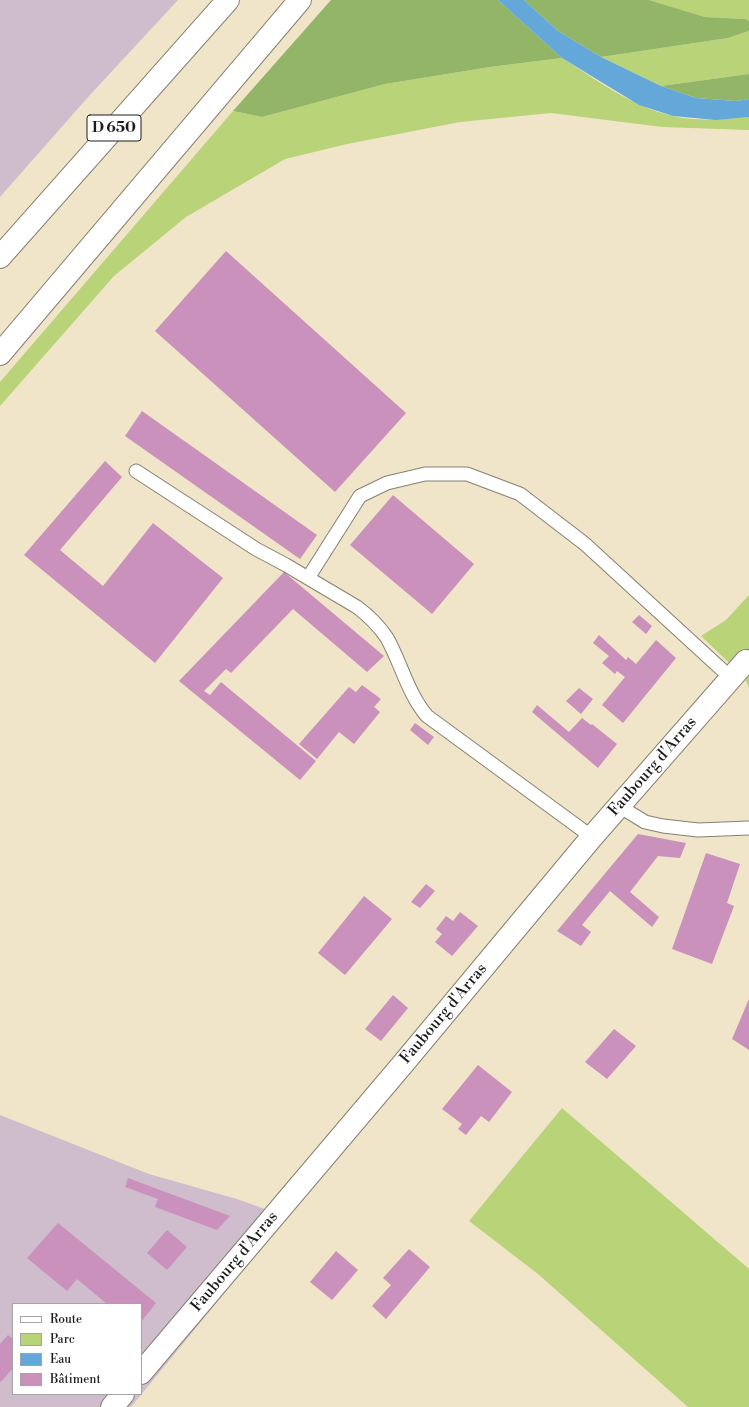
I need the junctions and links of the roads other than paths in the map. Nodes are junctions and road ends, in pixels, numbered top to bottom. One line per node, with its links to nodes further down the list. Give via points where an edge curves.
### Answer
1 (228, 0): 3 (street, D 650)
2 (300, 0): 4 (street)
3 (0, 257)
4 (0, 354)
5 (136, 471): 6 (lane, via 256,549)
6 (308, 578): 8 (lane, via 360,496 387,483 425,474 468,474 520,494 562,526); 11 (lane, via 357,607 378,626 426,716)
7 (747, 659): 8 (street, Faubourg d'Arras)
8 (731, 678): 9 (street, Faubourg d'Arras)
9 (619, 806): 10 (lane, via 645,822 663,826 698,830); 11 (street, Faubourg d'Arras)
10 (749, 828)
11 (592, 837): 12 (street, Faubourg d'Arras)
12 (142, 1372)
13 (122, 1395): 14 (street)
14 (112, 1407)

